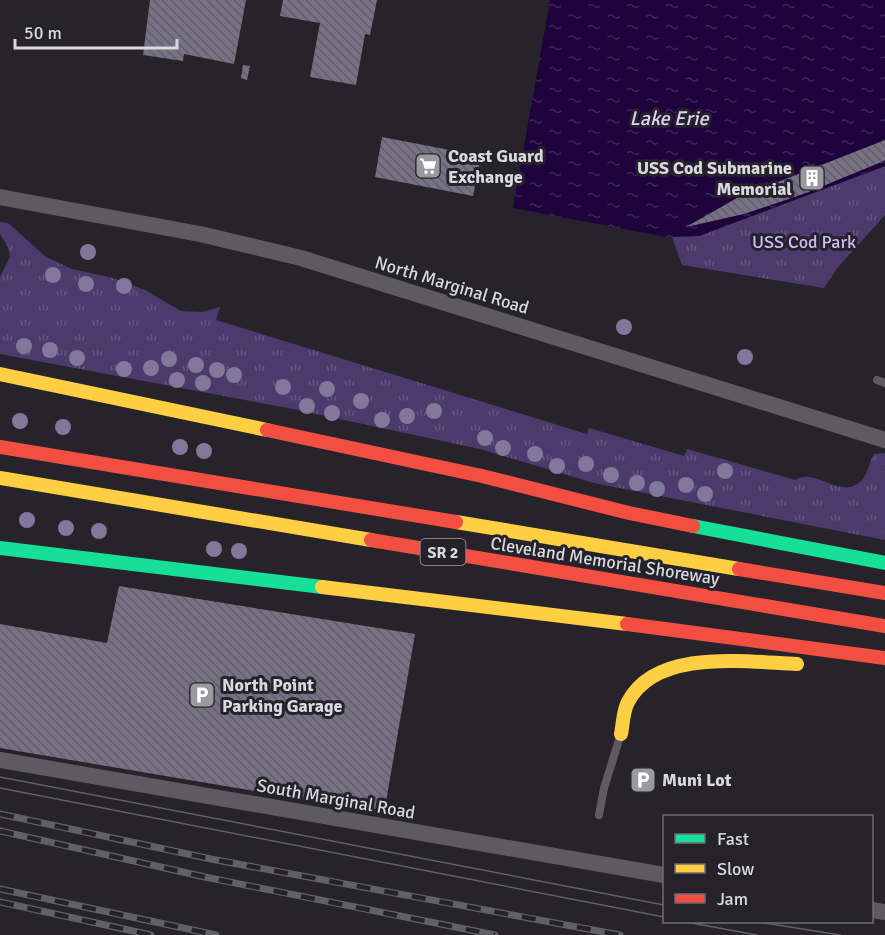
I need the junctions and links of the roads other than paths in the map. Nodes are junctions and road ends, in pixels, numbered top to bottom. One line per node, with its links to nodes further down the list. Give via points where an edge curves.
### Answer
1 (0, 197): 3 (street, North Marginal Road, via 200,234 301,258)
2 (0, 374): 7 (highway, via 482,476 629,513)
3 (885, 440)
4 (0, 447): 8 (highway, Cleveland Memorial Shoreway / SR 2)
5 (0, 478): 9 (highway, Cleveland Memorial Shoreway / SR 2)
6 (0, 548): 10 (highway)
7 (885, 563)
8 (885, 593)
9 (885, 626)
10 (885, 658)
11 (885, 663): 12 (highway, via 709,662 671,668 645,682 632,696)
12 (621, 734): 14 (lane)
13 (0, 760): 15 (street, South Marginal Road)
14 (599, 815)
15 (663, 875)

